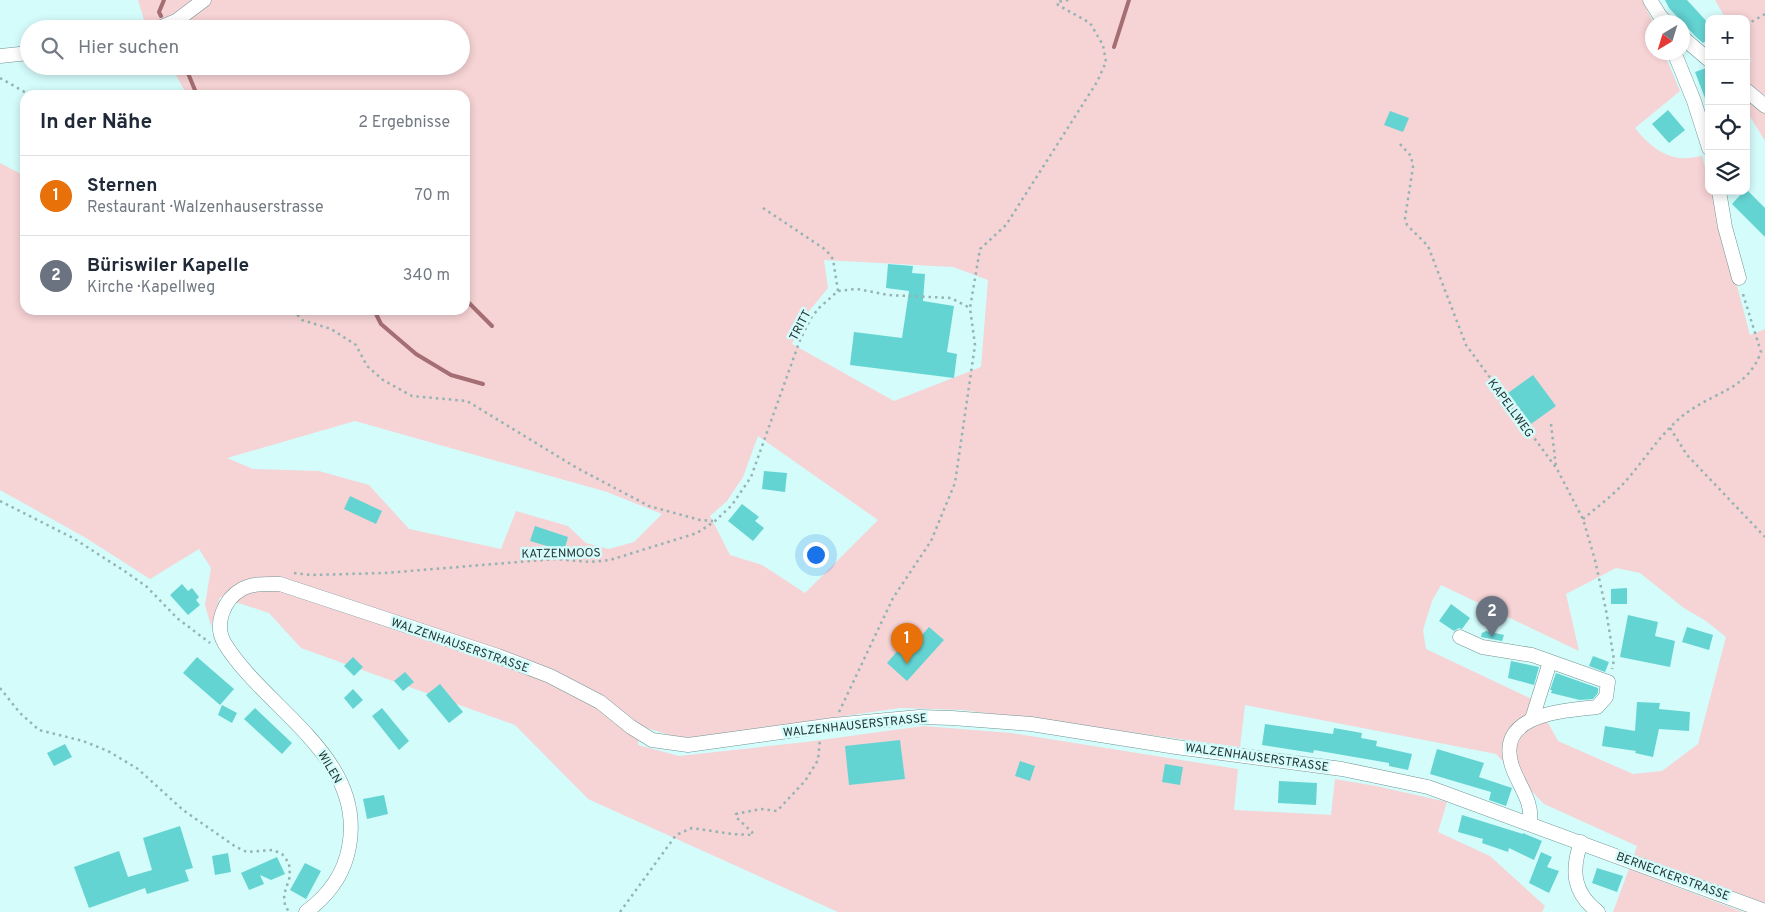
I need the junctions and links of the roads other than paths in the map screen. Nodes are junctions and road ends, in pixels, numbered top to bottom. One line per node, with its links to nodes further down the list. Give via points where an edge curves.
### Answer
1 (204, 0): 4 (street)
2 (1650, 0): 3 (street)
3 (1660, 15)
4 (179, 20)
5 (1690, 44): 8 (street)
6 (20, 54): 7 (street)
7 (0, 56)
8 (1705, 57)
9 (1677, 60): 12 (street)
10 (1750, 93): 11 (street)
11 (1765, 106)
12 (1705, 135)
13 (1720, 195): 14 (street)
14 (1739, 278)
15 (1460, 637): 17 (street, via 1482,647 1532,655)
16 (219, 645): 19 (street, WALZENHAUSERSTRASSE, via 221,615 229,599 257,584 280,584 550,676 600,702 652,740 688,745 919,717 983,719 1352,771 1428,787); 22 (street, WILEN, via 319,748 346,796 351,839 346,864 334,885)
17 (1550, 662): 18 (street); 18 (street, via 1608,682 1606,697 1597,707 1553,712)
18 (1532, 719): 19 (street, via 1516,731 1511,739 1510,752 1512,766 1530,804)
19 (1530, 824): 20 (street, WALZENHAUSERSTRASSE)
20 (1580, 842): 21 (street, BERNECKERSTRASSE); 23 (street, via 1575,870 1578,889)
21 (1765, 910)
22 (306, 912)
23 (1598, 912)

